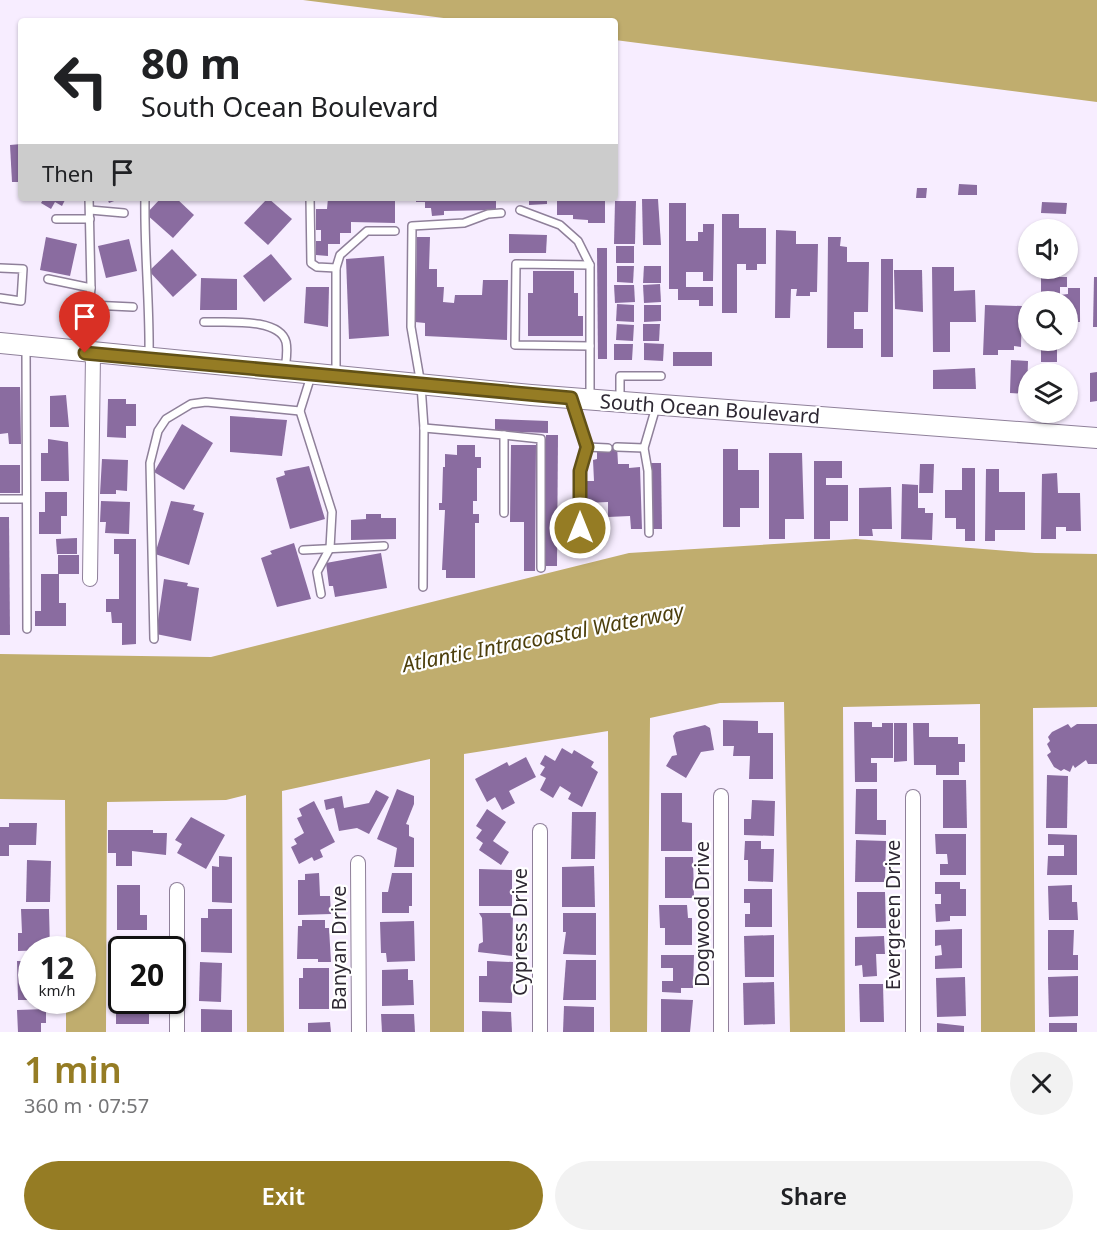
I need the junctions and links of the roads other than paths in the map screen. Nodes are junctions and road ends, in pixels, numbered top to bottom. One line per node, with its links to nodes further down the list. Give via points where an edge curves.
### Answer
1 (89, 201): 4 (lane)
2 (146, 201): 24 (lane)
3 (310, 201): 13 (lane, via 311,263)
4 (90, 210): 6 (lane); 9 (lane)
5 (520, 210): 11 (lane, via 560,225 578,241)
6 (124, 213)
7 (501, 213): 29 (lane, via 464,223 412,226 411,327)
8 (56, 219): 9 (lane)
9 (90, 219): 15 (lane)
10 (395, 231): 13 (lane, via 367,231 340,255)
11 (590, 265): 22 (lane); 22 (lane, via 516,264 515,345)
12 (0, 268): 16 (lane, via 23,269 21,301)
13 (336, 268): 28 (lane)
14 (48, 279): 15 (lane)
15 (92, 288): 17 (lane)
16 (0, 298)
17 (90, 305): 18 (lane); 23 (lane)
18 (133, 307)
19 (204, 322): 25 (lane, via 278,329 285,340)
20 (0, 343): 21 (main road, South Ocean Boulevard)
21 (26, 346): 23 (main road, South Ocean Boulevard); 42 (lane)
22 (590, 346): 30 (lane)
23 (89, 353): 24 (main road, South Ocean Boulevard); 50 (street)
24 (149, 359): 25 (main road, South Ocean Boulevard)
25 (284, 373): 26 (main road, South Ocean Boulevard)
26 (311, 375): 28 (main road, South Ocean Boulevard); 33 (lane)
27 (661, 376): 31 (lane, via 620,376)
28 (336, 378): 29 (main road, South Ocean Boulevard)
29 (421, 385): 30 (main road, South Ocean Boulevard); 34 (lane)
30 (581, 399): 31 (main road, South Ocean Boulevard); 37 (lane)
31 (620, 402): 32 (main road, South Ocean Boulevard)
32 (657, 405): 36 (main road, South Ocean Boulevard); 40 (lane)
33 (300, 411): 47 (lane, via 332,512); 54 (lane, via 191,404 166,419 158,431 150,463)
34 (424, 428): 35 (lane); 51 (lane)
35 (504, 435): 43 (lane); 49 (lane, via 542,439)
36 (1097, 438)
37 (587, 447): 39 (lane); 46 (lane, via 580,471)
38 (617, 447): 40 (lane)
39 (608, 448)
40 (644, 448): 44 (lane)
41 (0, 499): 42 (lane)
42 (26, 499): 53 (lane)
43 (504, 513)
44 (648, 533)
45 (384, 546): 47 (lane)
46 (580, 547)
47 (330, 548): 48 (lane); 52 (lane, via 317,572)
48 (303, 550)
49 (542, 568)
50 (90, 579)
51 (423, 587)
52 (321, 594)
53 (27, 629)
54 (154, 639)
55 (721, 796): 63 (street, Dogwood Drive)
56 (913, 797): 64 (street, Evergreen Drive)
57 (540, 831): 62 (street, Cypress Drive)
58 (358, 863): 61 (street, Banyan Drive)
59 (177, 890): 60 (street)
60 (177, 1032)
61 (358, 1032)
62 (540, 1032)
63 (721, 1032)
64 (913, 1032)

